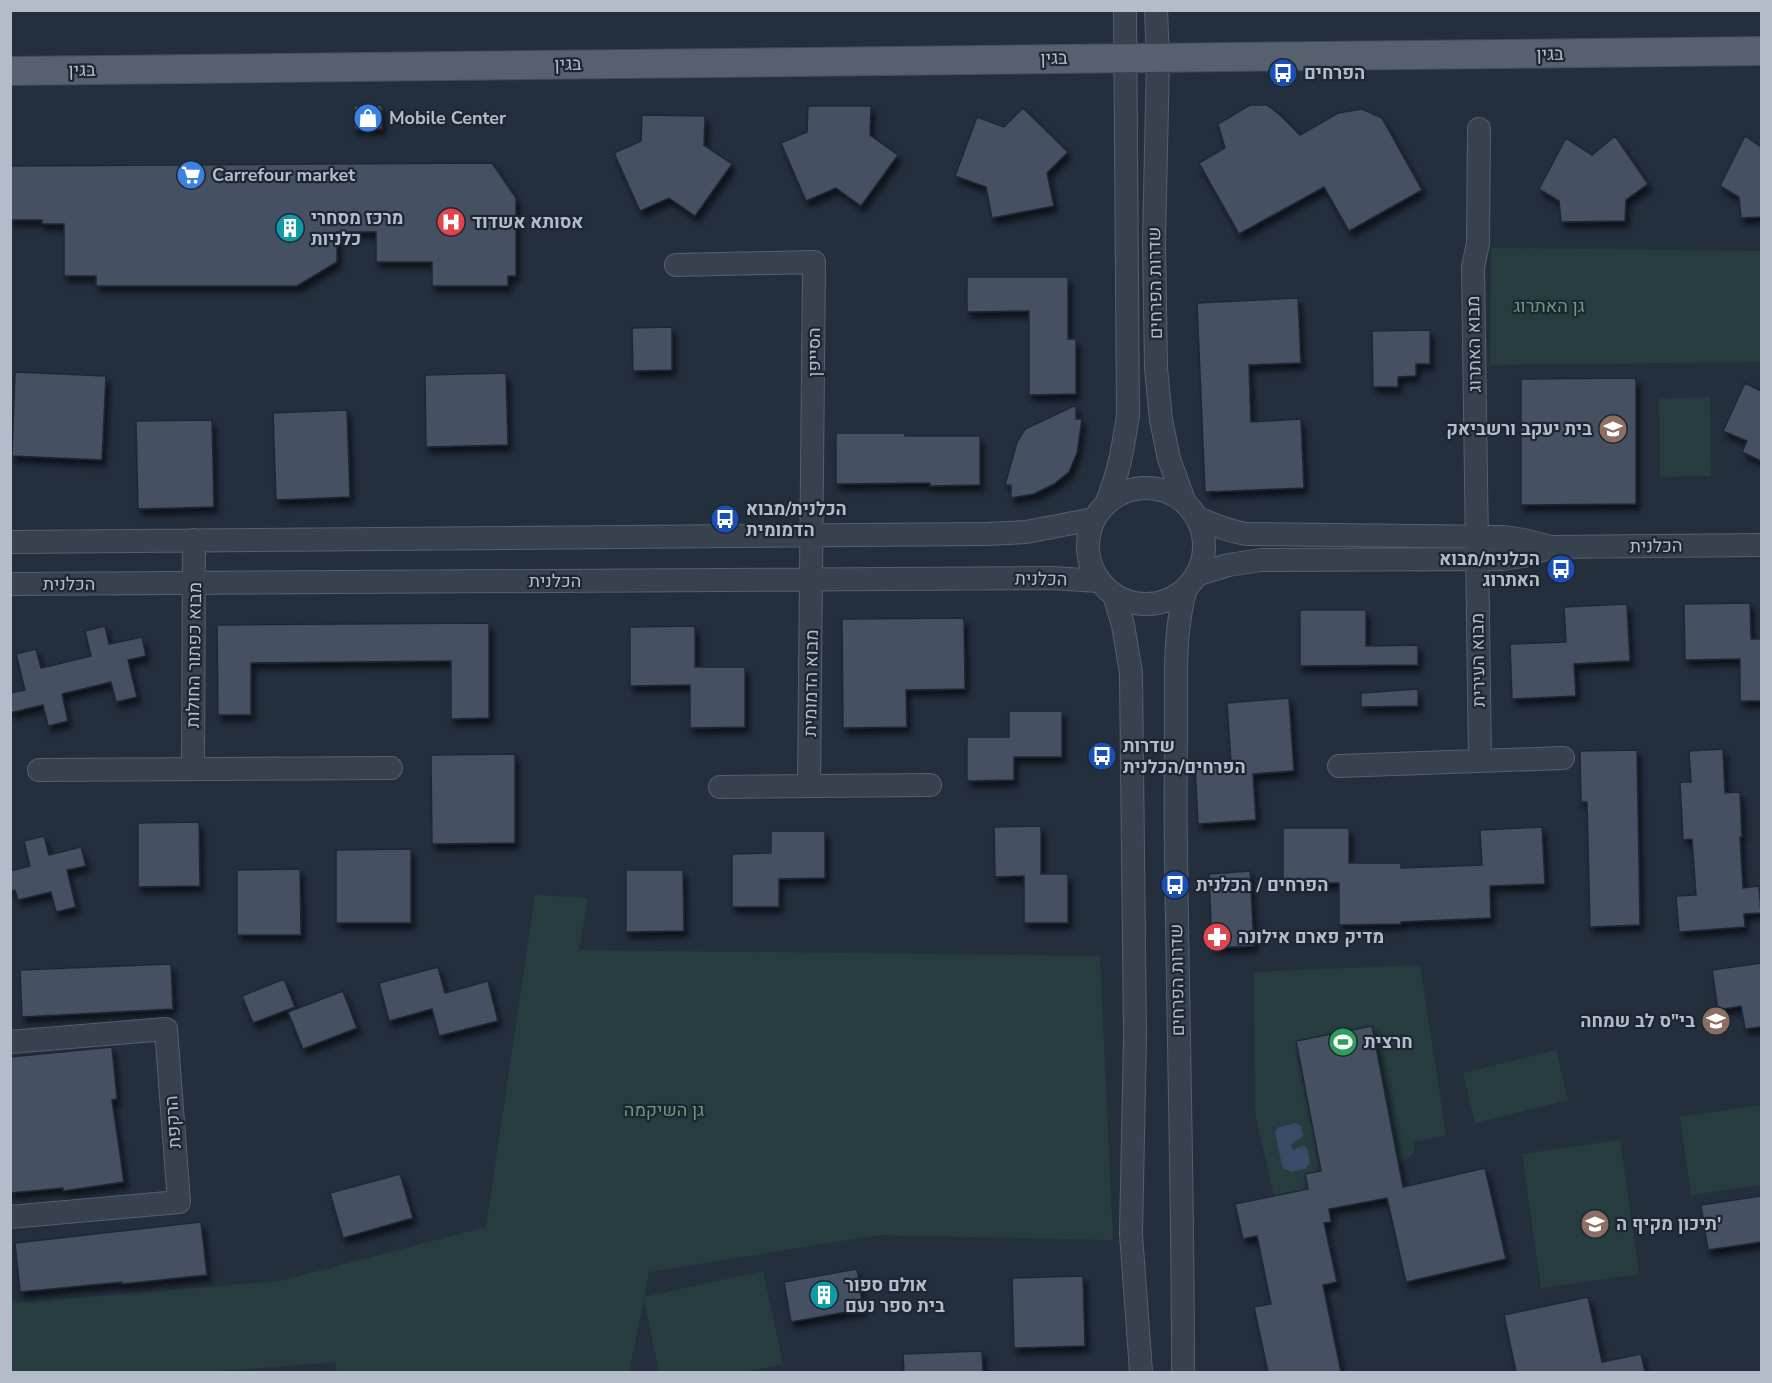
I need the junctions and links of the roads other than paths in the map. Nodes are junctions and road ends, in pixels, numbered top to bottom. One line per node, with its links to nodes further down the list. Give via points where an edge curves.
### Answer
1 (1125, 10): 4 (street, שדרות הפרחים)
2 (1156, 10): 5 (street, שדרות הפרחים)
3 (1761, 51): 5 (main road, בגין)
4 (1125, 58): 5 (main road, בגין); 6 (main road, בגין); 10 (street, שדרות הפרחים, via 1128,415 1116,479)
5 (1158, 58): 9 (street, שדרות הפרחים, via 1156,368 1169,459)
6 (10, 71)
7 (1479, 129): 11 (street, מבוא האתרוג, via 1478,243 1473,267)
8 (676, 265): 12 (street, הסייפן, via 814,262)
9 (1191, 510): 10 (street, via 1171,494 1137,489 1120,494); 11 (street, הכלנית, via 1215,527 1246,534); 19 (street, via 1202,531 1204,546 1202,561)
10 (1100, 511): 12 (street, via 1026,532); 22 (street, via 1089,534 1087,550 1091,567)
11 (1476, 536): 16 (street, הכלנית, via 1514,538); 17 (street, מבוא האתרוג)
12 (812, 537): 13 (street); 18 (street, הסייפן)
13 (194, 540): 14 (street); 21 (street, מבוא כפתור החולות)
14 (10, 543)
15 (1761, 545): 16 (street, הכלנית)
16 (1551, 547): 17 (street, הכלנית, via 1523,556)
17 (1476, 560): 19 (street, הכלנית, via 1262,560 1228,565); 24 (street, מבוא העירית)
18 (812, 580): 21 (street, הכלנית); 22 (street, הכלנית, via 1052,578); 30 (street, מבוא הדמומית)
19 (1191, 581): 22 (street, via 1174,597 1159,603 1128,602); 35 (street, שדרות הפרחים, via 1180,611 1176,650)
20 (10, 584): 21 (street, הכלנית)
21 (194, 584): 27 (street, מבוא כפתור החולות)
22 (1106, 588): 34 (street, via 1123,625 1131,673 1135,1025 1131,1234)
23 (1563, 758): 24 (street)
24 (1480, 761): 25 (street)
25 (1339, 766)
26 (391, 768): 27 (street)
27 (192, 769): 28 (street)
28 (39, 770)
29 (930, 785): 30 (street)
30 (809, 786): 31 (street)
31 (720, 787)
32 (10, 1042): 33 (street, הרקפת, via 166,1029 179,1202)
33 (10, 1217)
34 (1142, 1372)
35 (1184, 1372)

